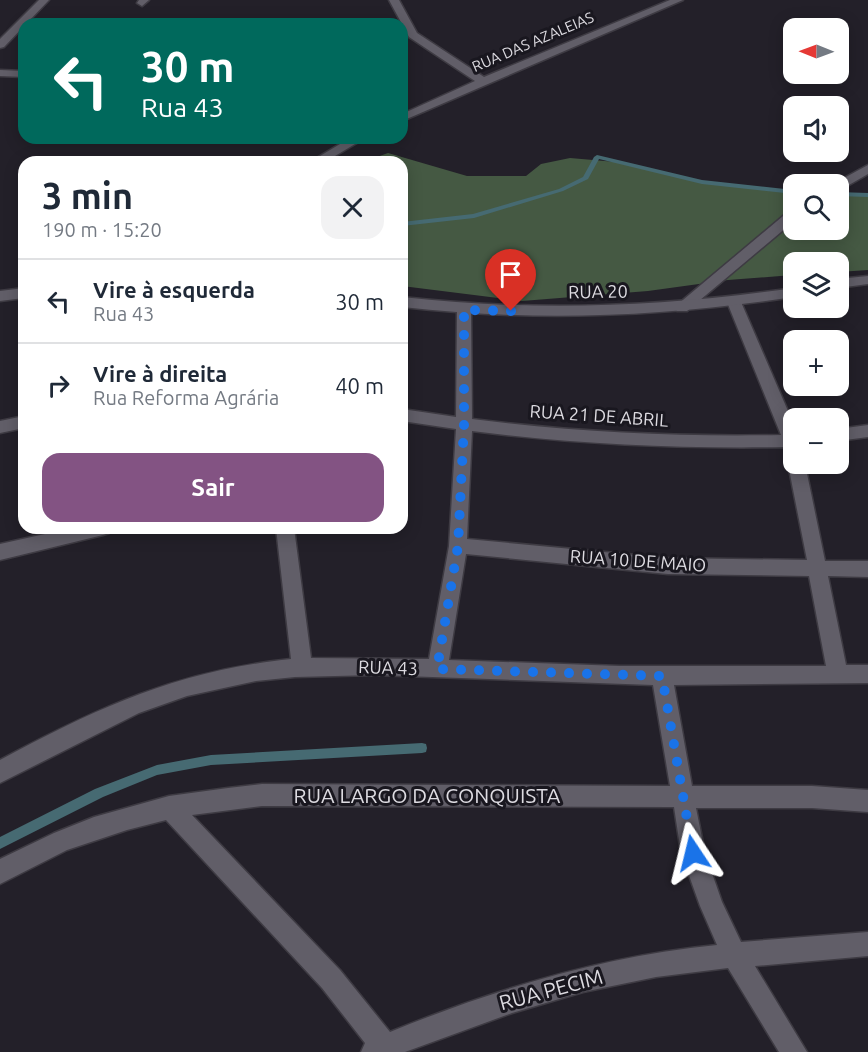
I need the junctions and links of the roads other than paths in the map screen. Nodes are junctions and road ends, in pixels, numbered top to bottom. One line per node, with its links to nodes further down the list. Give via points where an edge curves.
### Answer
1 (44, 0): 4 (street)
2 (394, 0): 5 (street)
3 (678, 0): 11 (street, RUA DAS AZALEIAS)
4 (26, 18)
5 (402, 18)
6 (18, 27): 8 (street)
7 (408, 27): 11 (street, via 413,35)
8 (0, 45)
9 (0, 73): 10 (street)
10 (18, 74)
11 (483, 81): 12 (street, RUA DAS AZALEIAS)
12 (408, 115)
13 (348, 144): 14 (street)
14 (327, 156)
15 (868, 169): 16 (street)
16 (849, 180)
17 (783, 223): 25 (street)
18 (868, 280): 19 (street)
19 (849, 283)
20 (18, 294): 22 (street)
21 (783, 294): 23 (street, RUA 20)
22 (0, 296)
23 (734, 302): 25 (street, RUA 20); 28 (street)
24 (408, 303): 26 (street, RUA 20)
25 (682, 308): 26 (street, RUA 20, via 604,314)
26 (464, 310): 30 (street)
27 (408, 416): 30 (street, RUA 21 DE ABRIL)
28 (783, 419)
29 (18, 424): 31 (street)
30 (464, 425): 34 (street, RUA 21 DE ABRIL, via 652,442); 38 (street)
31 (0, 428)
32 (868, 431): 33 (street)
33 (849, 434)
34 (783, 443)
35 (799, 474): 41 (street)
36 (77, 534): 39 (street)
37 (286, 534): 42 (street)
38 (458, 546): 41 (street, RUA 10 DE MAIO, via 668,566); 43 (street)
39 (0, 552)
40 (868, 569): 41 (street, RUA 10 DE MAIO)
41 (819, 570): 44 (street)
42 (302, 666): 43 (street, RUA 43); 47 (street, RUA 43, via 254,672 171,691 84,726)
43 (437, 669): 46 (street, RUA 43)
44 (838, 674): 45 (street, RUA 43); 46 (street, RUA 43)
45 (868, 674)
46 (662, 676): 48 (street)
47 (0, 772)
48 (684, 797): 49 (street, RUA LARGO DA CONQUISTA); 50 (street, RUA LARGO DA CONQUISTA, via 262,795); 53 (street, via 693,853)
49 (868, 801)
50 (169, 807): 51 (street, RUA LARGO DA CONQUISTA, via 86,832); 54 (street, via 331,979)
51 (0, 872)
52 (868, 944): 53 (street, RUA PECIM)
53 (735, 956): 54 (street, RUA PECIM, via 656,965 578,981 500,1002); 55 (street)
54 (383, 1050)
55 (794, 1052)

